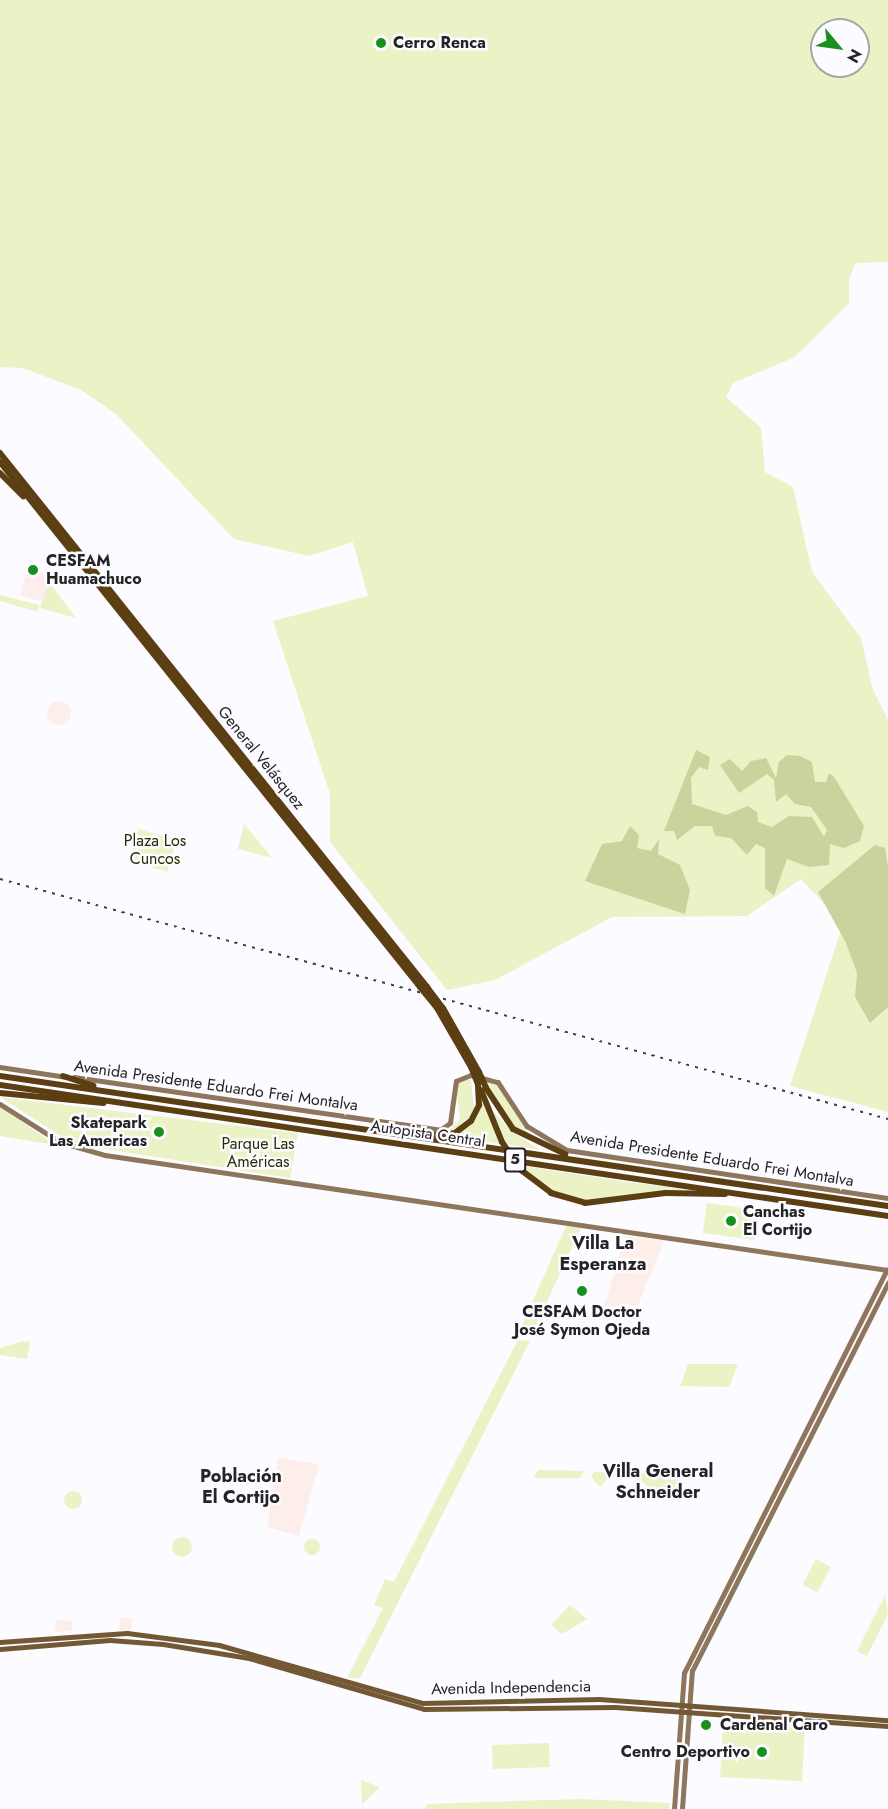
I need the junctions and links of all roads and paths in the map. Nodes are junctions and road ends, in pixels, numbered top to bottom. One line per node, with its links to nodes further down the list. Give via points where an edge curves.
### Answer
1 (0, 453): 5 (highway, General Velásquez)
2 (0, 462): 4 (highway, General Velásquez)
3 (0, 473): 4 (highway)
4 (37, 509): 5 (highway, General Velásquez)
5 (424, 987): 6 (highway, General Velásquez, bridge)
6 (440, 1008): 10 (highway, General Velásquez, bridge); 17 (highway, General Velásquez, bridge, via 486,1089 518,1132)
7 (0, 1067): 9 (main road, Avenida Presidente Eduardo Frei Montalva)
8 (0, 1076): 13 (highway, Autopista Central / 5)
9 (63, 1076): 13 (highway); 19 (main road, Avenida Presidente Eduardo Frei Montalva, via 443,1130 451,1122 456,1081 471,1075 498,1082 527,1126 567,1150)
10 (478, 1084): 16 (highway, via 478,1110 465,1127 451,1134); 18 (highway, General Velásquez, bridge, via 502,1142 521,1170 551,1193 585,1203 665,1193)
11 (0, 1085): 14 (highway, Autopista Central / 5)
12 (0, 1092): 14 (highway)
13 (117, 1092): 16 (highway, Autopista Central / 5)
14 (128, 1103): 18 (highway, Autopista Central / 5)
15 (0, 1104): 22 (main road, via 56,1140 105,1155)
16 (413, 1135): 17 (highway, Autopista Central / 5)
17 (590, 1161): 20 (highway, Autopista Central / 5)
18 (742, 1194): 21 (highway, Autopista Central / 5)
19 (888, 1198)
20 (888, 1206)
21 (888, 1216)
22 (888, 1269): 24 (main road)
23 (888, 1283): 24 (main road)
24 (853, 1345): 29 (main road, via 686,1668)
25 (160, 1637): 26 (main road, Avenida Independencia, via 105,1634); 27 (main road); 29 (main road, Avenida Independencia, via 253,1652 422,1703 599,1699)
26 (0, 1642)
27 (163, 1644): 28 (main road, Avenida Independencia, via 110,1640); 29 (main road, Avenida Independencia, via 249,1658 420,1709)
28 (0, 1649)
29 (684, 1707): 30 (main road, Avenida Independencia); 31 (main road, Avenida Independencia); 32 (main road); 33 (main road)
30 (888, 1720)
31 (888, 1726)
32 (678, 1752): 33 (main road); 34 (main road)
33 (685, 1752): 35 (main road)
34 (675, 1809)
35 (682, 1809)

